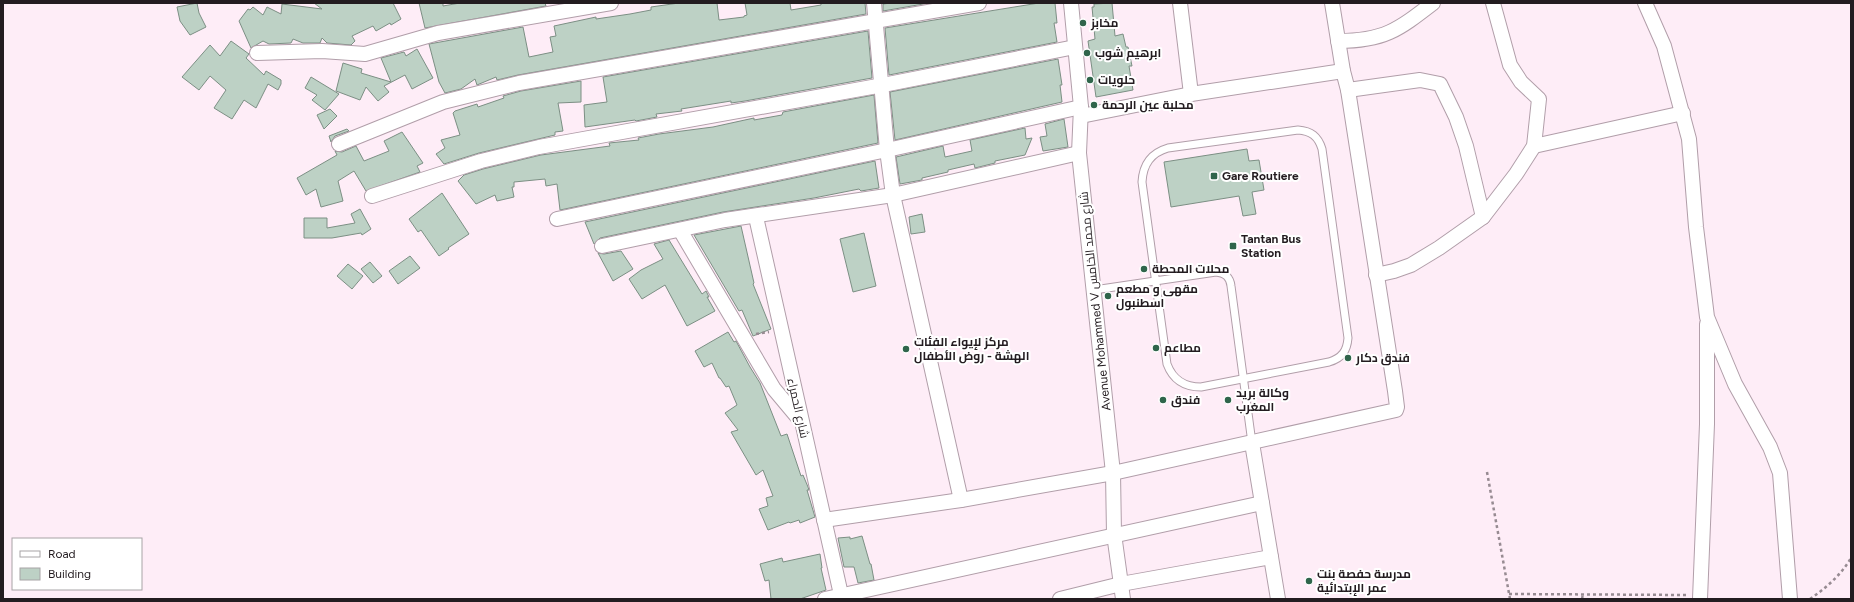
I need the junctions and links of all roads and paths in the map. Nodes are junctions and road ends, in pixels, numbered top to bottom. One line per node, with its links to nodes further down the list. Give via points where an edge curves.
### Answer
1 (611, 3): 13 (street, via 438,33 365,54 322,51)
2 (874, 3): 10 (street)
3 (979, 3): 10 (street)
4 (1070, 3): 12 (street, Avenue Mohammed V شارع محمد الخامس)
5 (1180, 3): 17 (street)
6 (1332, 3): 11 (street)
7 (1433, 3): 11 (street, via 1387,35 1357,41)
8 (1493, 3): 21 (street, via 1510,65 1521,82 1539,99)
9 (1645, 3): 19 (street, via 1664,46)
10 (876, 20): 15 (street); 20 (street, via 519,83 443,102)
11 (1338, 41): 14 (street)
12 (1075, 47): 15 (street); 18 (street, Avenue Mohammed V شارع محمد الخامس)
13 (257, 53)
14 (1343, 71): 16 (street); 17 (street)
15 (882, 85): 22 (street); 25 (street, via 538,147 481,161)
16 (1348, 90): 27 (street, via 1420,80 1440,84 1466,146); 31 (street)
17 (1191, 94): 18 (street)
18 (1081, 111): 22 (street); 23 (street, Avenue Mohammed V شارع محمد الخامس)
19 (1683, 112): 21 (street); 34 (street, via 1689,139)
20 (339, 144)
21 (1534, 146): 27 (street)
22 (887, 150): 24 (street); 28 (street)
23 (1079, 153): 24 (street); 33 (street, Avenue Mohammed V شارع محمد الخامس)
24 (893, 194): 26 (street); 42 (street)
25 (372, 196)
26 (756, 217): 29 (street, via 725,220); 35 (street, شارع الحمراء)
27 (1483, 217): 31 (street, via 1411,265)
28 (557, 219)
29 (680, 230): 30 (street); 36 (street)
30 (602, 246)
31 (1376, 275): 39 (street, via 1396,410)
32 (1155, 281): 33 (lane); 37 (lane, via 1166,364 1176,380 1192,387); 37 (lane, via 1216,272 1225,274 1231,286); 37 (lane, via 1142,182 1142,172 1151,156 1168,148 1298,130 1316,137 1322,149 1348,345 1346,351 1335,360)
33 (1094, 290): 41 (street, Avenue Mohammed V شارع محمد الخامس)
34 (1707, 317): 52 (street, via 1707,424); 59 (street, via 1735,384 1770,447 1780,474)
35 (781, 331): 36 (path); 38 (street, شارع الحمراء)
36 (743, 336): 38 (street, via 774,388)
37 (1244, 378): 39 (lane)
38 (801, 422): 44 (street, شارع الحمراء)
39 (1252, 443): 41 (street); 43 (street)
40 (1487, 472): 49 (path)
41 (1113, 473): 42 (street); 45 (street, Avenue Mohammed V شارع محمد الخامس)
42 (961, 500): 44 (street)
43 (1262, 503): 45 (street); 46 (street)
44 (824, 520): 51 (street, شارع الحمراء)
45 (1114, 534): 48 (street, Avenue Mohammed V شارع محمد الخامس); 51 (street)
46 (1271, 557): 48 (street); 56 (street)
47 (1851, 558): 60 (path, via 1845,568)
48 (1121, 584): 54 (street); 55 (street, Avenue Mohammed V شارع محمد الخامس)
49 (1509, 594): 50 (path); 57 (path)
50 (1583, 594): 52 (path); 58 (path)
51 (841, 597): 53 (street)
52 (1700, 597)
53 (825, 599)
54 (1060, 599)
55 (1123, 599)
56 (1278, 599)
57 (1510, 599)
58 (1582, 599)
59 (1790, 599)
60 (1810, 599)

